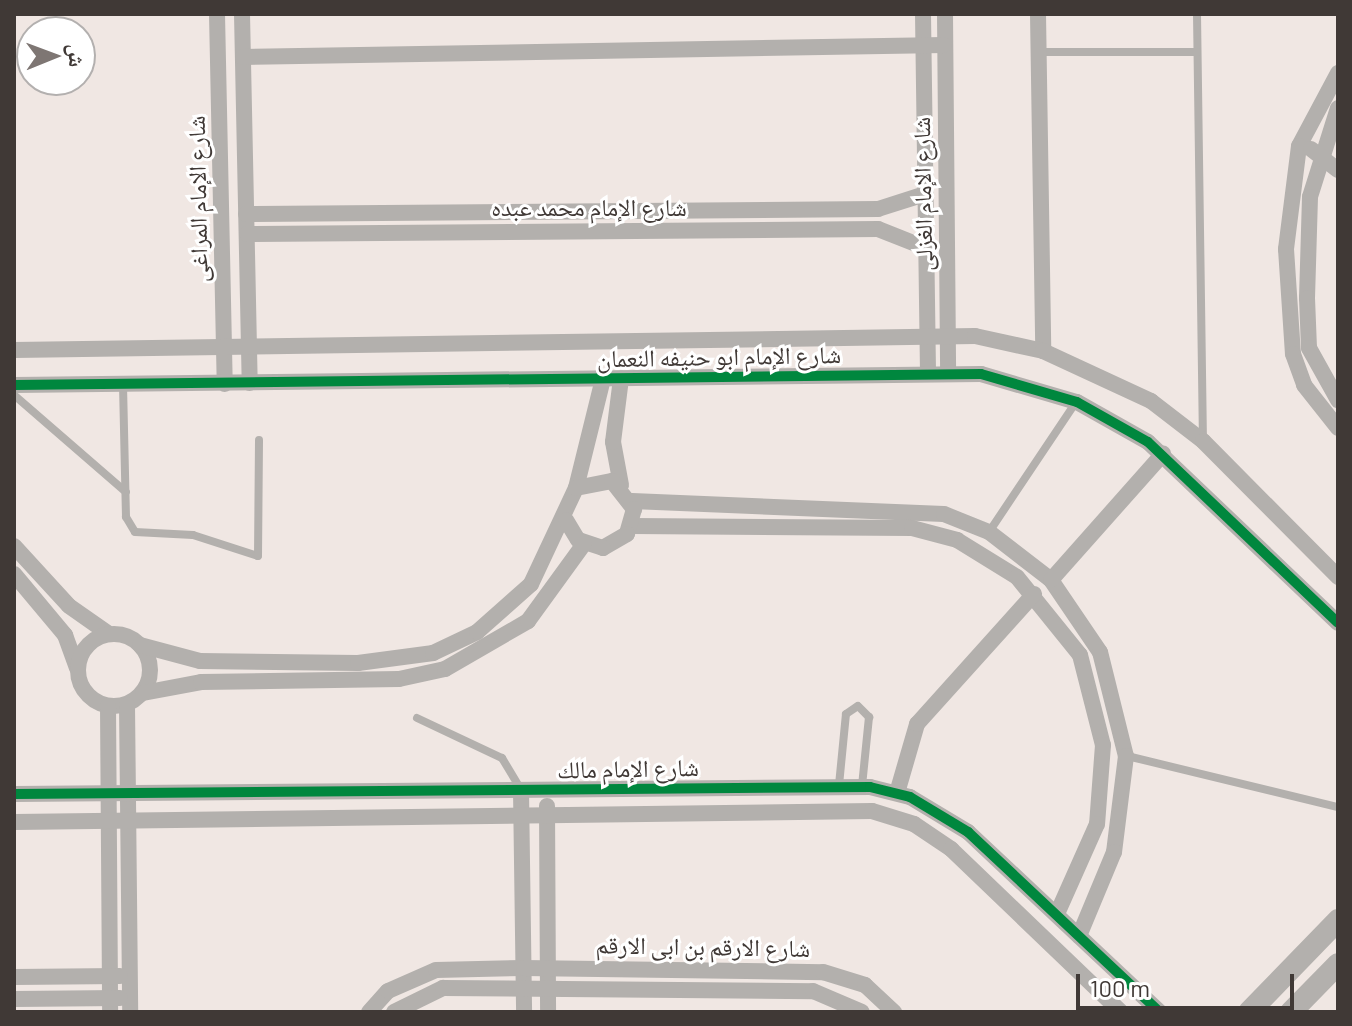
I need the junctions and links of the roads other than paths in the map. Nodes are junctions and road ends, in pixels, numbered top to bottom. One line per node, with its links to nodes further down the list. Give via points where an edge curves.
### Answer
1 (217, 14): 28 (street, شارع الإمام المراغى)
2 (242, 14): 11 (street, شارع الإمام المراغى)
3 (923, 14): 8 (street, شارع الإمام الغزلى)
4 (945, 14): 7 (street, شارع الإمام الغزلى)
5 (1038, 14): 9 (street)
6 (1197, 14): 10 (lane)
7 (944, 45): 8 (street); 25 (street, شارع الإمام الغزلى)
8 (923, 46): 11 (street); 17 (street, شارع الإمام الغزلى)
9 (1038, 52): 10 (lane); 30 (street)
10 (1197, 52): 44 (lane)
11 (243, 57): 21 (street, شارع الإمام المراغى)
12 (1338, 73): 14 (street)
13 (1338, 108): 15 (street)
14 (1299, 146): 15 (street); 18 (street)
15 (1319, 153): 16 (street); 19 (street)
16 (1338, 170)
17 (925, 194): 20 (street, شارع الإمام محمد عبده, via 878,209); 24 (street, شارع الإمام الغزلى)
18 (1290, 194): 19 (street); 42 (street, via 1293,354 1304,385)
19 (1310, 197): 40 (street, via 1309,348)
20 (537, 212): 21 (street, شارع الإمام محمد عبده); 22 (street)
21 (246, 214): 23 (street, شارع الإمام المراغى)
22 (538, 232): 23 (street, شارع الإمام محمد عبده); 24 (street, شارع الإمام محمد عبده, via 878,229)
23 (247, 234): 27 (street, شارع الإمام المراغى)
24 (926, 248): 26 (street, شارع الإمام الغزلى)
25 (948, 332): 26 (street, شارع الإمام ابو حنيفه النعمان); 30 (street, شارع الإمام ابو حنيفه النعمان); 32 (street, شارع الإمام الغزلى)
26 (927, 333): 27 (street, شارع الإمام ابو حنيفه النعمان); 31 (street, شارع الإمام الغزلى)
27 (249, 348): 28 (street, شارع الإمام ابو حنيفه النعمان); 35 (street, شارع الإمام المراغى)
28 (224, 349): 29 (street, شارع الإمام ابو حنيفه النعمان); 36 (street, شارع الإمام المراغى)
29 (14, 350)
30 (1043, 351): 44 (street, شارع الإمام ابو حنيفه النعمان, via 1151,401)
31 (928, 372): 32 (street, شارع الإمام ابو حنيفه النعمان); 34 (street, شارع الإمام ابو حنيفه النعمان)
32 (948, 372): 41 (street, شارع الإمام ابو حنيفه النعمان, via 1014,380)
33 (603, 379): 34 (street, شارع الإمام ابو حنيفه النعمان); 35 (street, شارع الإمام ابو حنيفه النعمان); 47 (street)
34 (621, 379): 46 (street, via 613,442)
35 (250, 383): 36 (street, شارع الإمام ابو حنيفه النعمان)
36 (225, 384): 38 (street, شارع الإمام ابو حنيفه النعمان)
37 (14, 385): 38 (street, شارع الإمام ابو حنيفه النعمان)
38 (123, 385): 48 (lane)
39 (14, 395): 48 (lane)
40 (1338, 400)
41 (1077, 402): 45 (street, شارع الإمام ابو حنيفه النعمان); 52 (lane)
42 (1338, 428)
43 (259, 440): 48 (lane, via 258,556 193,535 135,532)
44 (1203, 441): 56 (street, شارع الإمام ابو حنيفه النعمان)
45 (1163, 454): 57 (street); 59 (street, شارع الإمام ابو حنيفه النعمان)
46 (621, 485): 47 (street, via 603,479); 49 (street)
47 (576, 488): 50 (street)
48 (126, 492)
49 (632, 501): 51 (street); 52 (street, via 912,508)
50 (566, 520): 53 (street); 61 (street, via 515,602 477,632 433,653 358,663 200,661)
51 (632, 526): 53 (street, via 612,546); 58 (street, via 912,528 979,550)
52 (989, 532): 57 (street)
53 (584, 544): 63 (street, via 528,621 445,669 399,679 201,682)
54 (14, 546): 60 (street, via 69,606)
55 (14, 574): 62 (street, via 65,635)
56 (1338, 577)
57 (1051, 580): 67 (street, via 1100,652)
58 (1034, 594): 74 (street, via 917,724); 82 (street, via 1080,655 1103,745 1097,824)
59 (1338, 623)
60 (109, 634): 61 (street); 62 (street, via 86,648)
61 (140, 645): 63 (street, via 151,668)
62 (78, 673): 65 (street, via 91,698)
63 (143, 693): 64 (street)
64 (127, 705): 65 (street); 73 (street)
65 (108, 706): 72 (street)
66 (417, 718): 70 (lane, via 502,758)
67 (1126, 756): 76 (lane); 84 (street, via 1114,852)
68 (839, 785): 69 (street, شارع الإمام مالك); 69 (lane, via 846,714 858,706 869,717); 71 (street, شارع الإمام مالك)
69 (862, 786): 74 (street, شارع الإمام مالك)
70 (521, 790): 71 (street, شارع الإمام مالك); 73 (street, شارع الإمام مالك); 77 (street)
71 (547, 790): 78 (street)
72 (109, 793): 73 (street, شارع الإمام مالك); 75 (street, شارع الإمام مالك); 79 (street)
73 (127, 793): 80 (street)
74 (897, 793): 82 (street, شارع الإمام مالك, via 968,832)
75 (14, 794)
76 (1338, 807)
77 (522, 814): 78 (street, شارع الإمام مالك); 80 (street, شارع الإمام مالك); 86 (street)
78 (547, 814): 87 (street); 104 (street, شارع الإمام مالك, via 828,808 893,816 951,849)
79 (109, 820): 80 (street, شارع الإمام مالك); 81 (street, شارع الإمام مالك); 89 (street)
80 (128, 820): 90 (street)
81 (14, 822)
82 (1057, 914): 84 (street, شارع الإمام مالك)
83 (1338, 920): 106 (street)
84 (1079, 936): 105 (street, شارع الإمام مالك)
85 (1338, 964): 107 (street)
86 (524, 968): 87 (street, شارع الارقم بن ابى الارقم); 92 (street); 98 (street, شارع الارقم بن ابى الارقم, via 424,973 388,991)
87 (547, 968): 88 (street, شارع الارقم بن ابى الارقم); 93 (street)
88 (744, 969): 94 (street); 103 (street, شارع الارقم بن ابى الارقم, via 844,977)
89 (110, 976): 90 (street); 91 (street); 96 (street)
90 (130, 976): 97 (street)
91 (14, 977)
92 (524, 990): 93 (street, شارع الارقم بن ابى الارقم); 99 (street, شارع الارقم بن ابى الارقم, via 443,988); 100 (street)
93 (548, 990): 94 (street, شارع الارقم بن ابى الارقم); 101 (street)
94 (745, 990): 102 (street, شارع الارقم بن ابى الارقم, via 813,991)
95 (14, 999): 96 (street)
96 (110, 1005): 97 (street)
97 (130, 1005)
98 (369, 1012)
99 (394, 1012)
100 (524, 1012)
101 (548, 1012)
102 (862, 1012)
103 (894, 1012)
104 (1121, 1012)
105 (1160, 1012)
106 (1249, 1012)
107 (1291, 1012)

